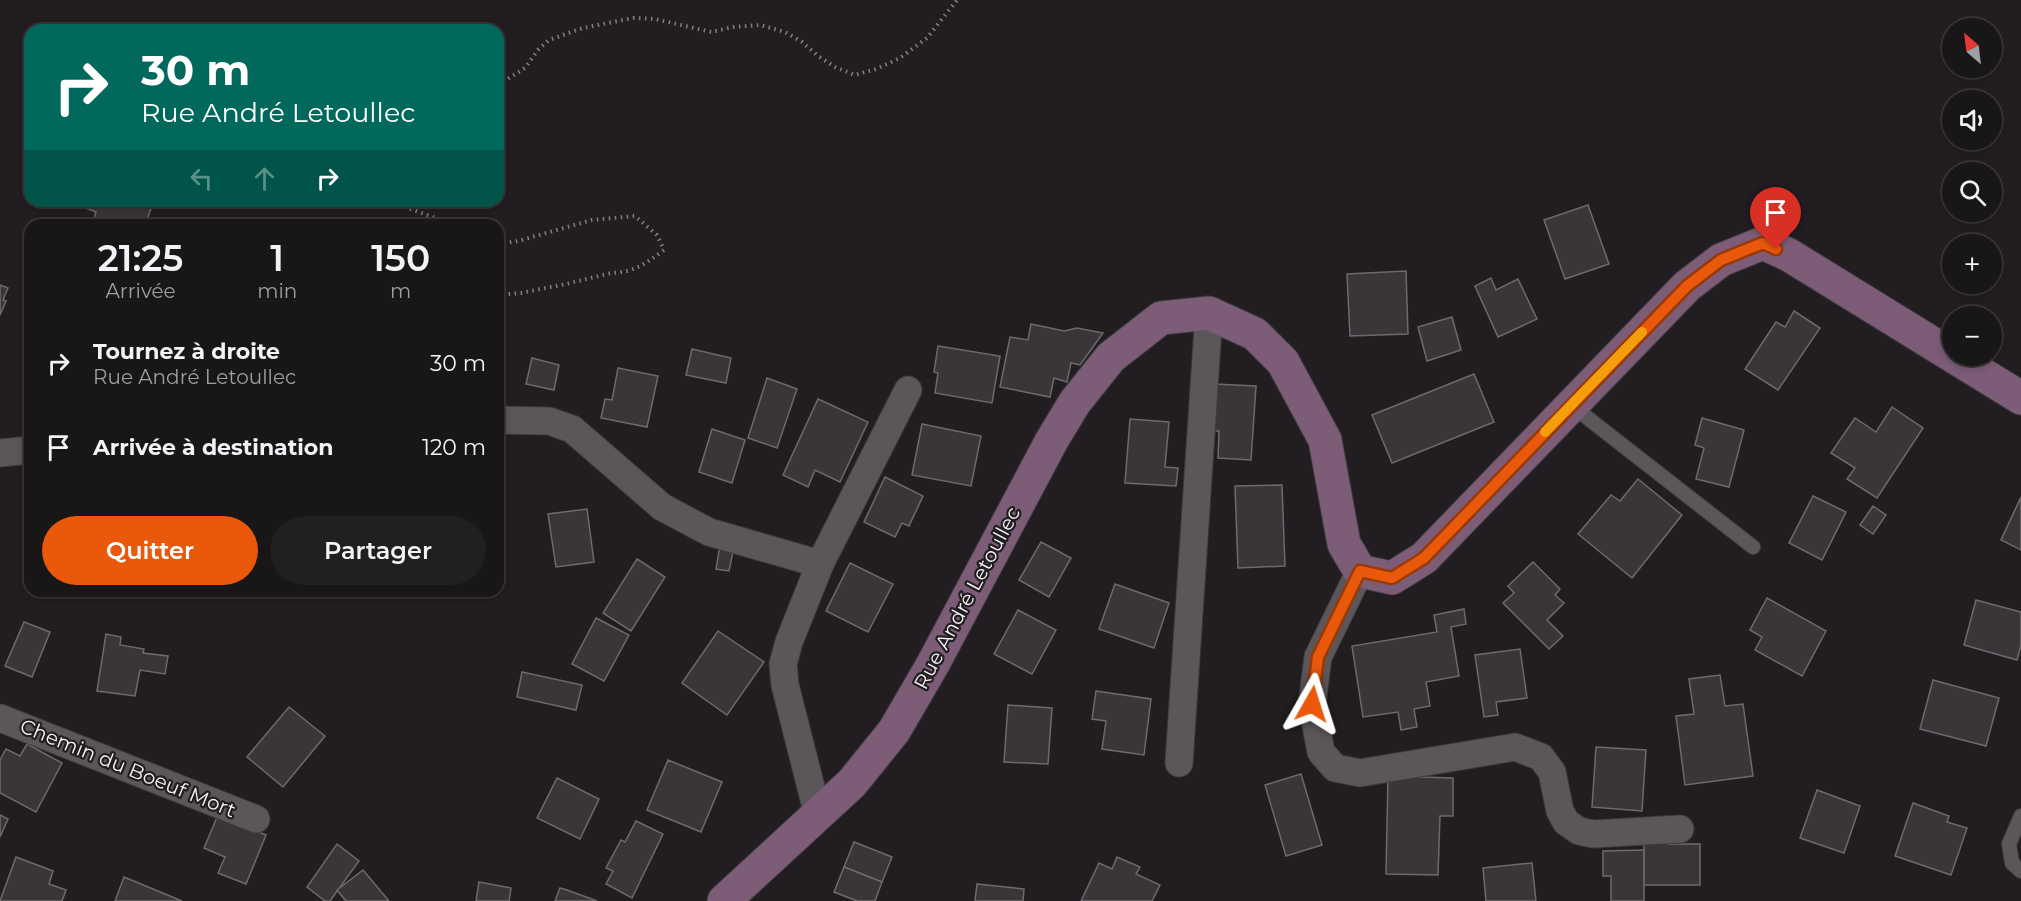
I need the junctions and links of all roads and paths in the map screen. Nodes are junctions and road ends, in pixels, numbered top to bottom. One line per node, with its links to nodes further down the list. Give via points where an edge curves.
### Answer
1 (957, 0): 2 (path, via 927,38 900,58 855,75 835,67 785,32 760,25 711,32 633,18 549,40 525,68)
2 (504, 81)
3 (403, 207): 4 (path)
4 (433, 219)
5 (504, 243): 6 (path, via 592,220 635,216 657,235 664,250 640,267 624,272)
6 (504, 294)
7 (1209, 314): 16 (main road, Rue André Letoullec, via 1255,334 1283,362 1324,440 1344,544); 18 (street); 19 (main road, Rue André Letoullec, via 1161,318 1111,357 1089,384 1052,440 894,731 852,783)
8 (908, 390): 15 (street)
9 (2021, 398): 10 (main road, via 1789,255 1763,243 1721,260 1687,286)
10 (1571, 405): 14 (lane); 16 (main road, via 1424,558 1392,578)
11 (504, 420): 15 (street, via 549,421 572,429 662,507 709,532)
12 (24, 451): 13 (street)
13 (0, 453)
14 (1753, 547)
15 (820, 564): 19 (street, via 783,664)
16 (1360, 571): 22 (street, via 1318,657 1312,704 1321,752 1335,768 1360,773 1515,747 1541,757 1552,772 1560,811 1566,822 1579,831 1593,834)
17 (0, 718): 21 (street, Chemin du Boeuf Mort)
18 (1179, 763)
19 (818, 815): 24 (main road, Rue André Letoullec)
20 (2021, 816): 23 (lane, via 2009,844 2012,864)
21 (256, 819)
22 (1680, 829)
23 (2021, 871)
24 (724, 901)

